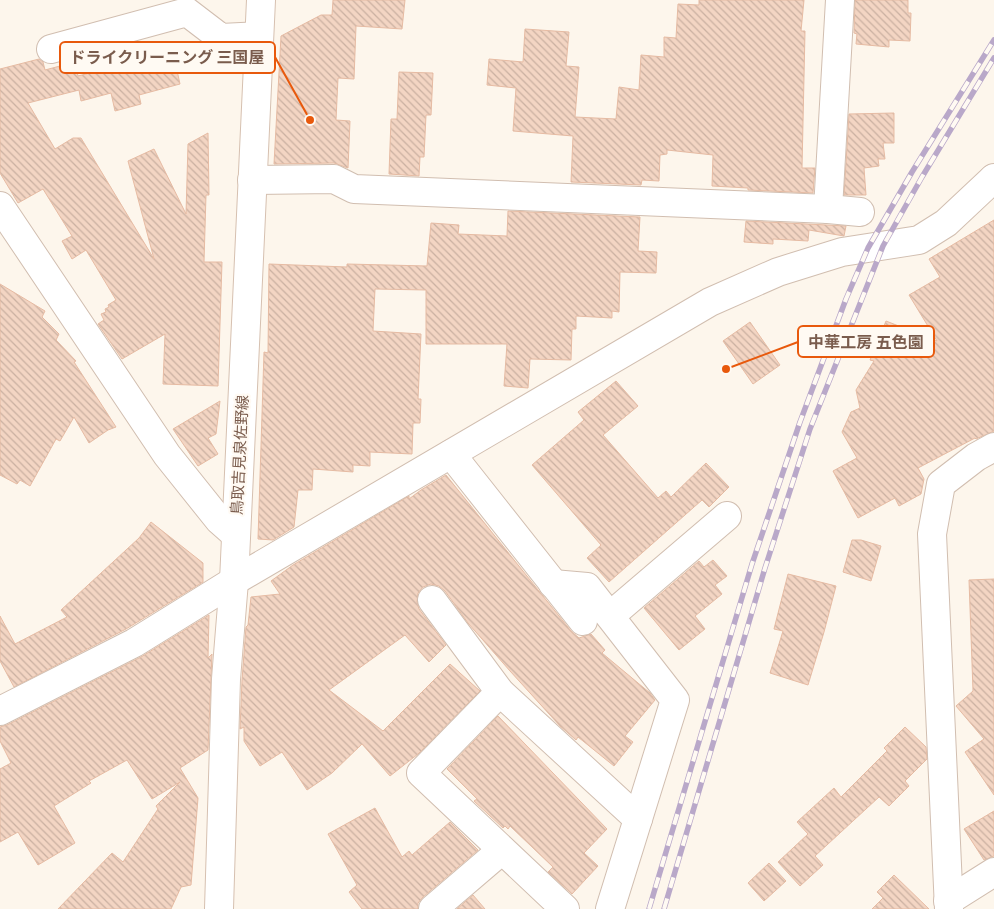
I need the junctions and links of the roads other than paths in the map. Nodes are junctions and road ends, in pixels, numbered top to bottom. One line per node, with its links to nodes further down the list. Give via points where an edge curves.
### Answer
1 (261, 0): 3 (street, 鳥取吉見泉佐野線)
2 (840, 0): 7 (street)
3 (259, 36): 4 (street, via 221,38 187,12); 6 (street, 鳥取吉見泉佐野線)
4 (51, 49)
5 (994, 179): 11 (street, via 946,222 919,240 842,252 778,272 710,302)
6 (252, 180): 7 (street, via 334,179 354,189); 13 (street, 鳥取吉見泉佐野線)
7 (828, 209): 8 (street)
8 (860, 212)
9 (3, 218): 13 (street, via 167,455 218,520)
10 (994, 447): 24 (street, via 941,484 932,534)
11 (451, 454): 14 (street); 15 (street)
12 (727, 516): 17 (street)
13 (236, 535): 14 (street, 鳥取吉見泉佐野線)
14 (234, 581): 20 (street, via 134,642); 25 (street, 鳥取吉見泉佐野線, via 226,679)
15 (553, 584): 17 (street, via 587,587); 18 (street)
16 (432, 600): 19 (street)
17 (610, 616): 21 (street, via 675,700)
18 (583, 621)
19 (500, 692): 21 (street); 22 (street, via 421,773)
20 (0, 711)
21 (638, 819): 28 (street)
22 (502, 850): 26 (street); 27 (street)
23 (994, 872): 24 (street)
24 (948, 905)
25 (219, 909)
26 (432, 909)
27 (565, 909)
28 (610, 909)

